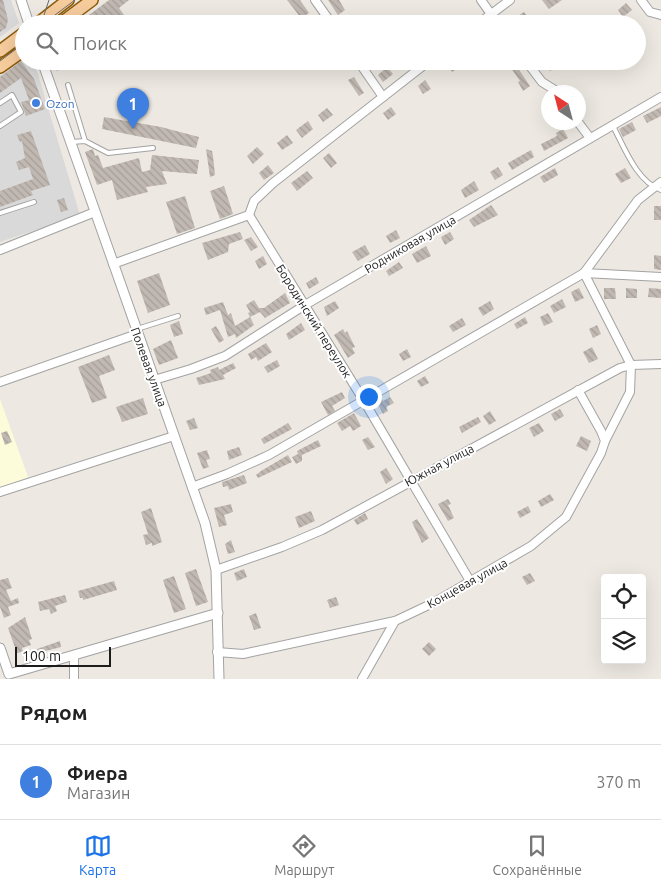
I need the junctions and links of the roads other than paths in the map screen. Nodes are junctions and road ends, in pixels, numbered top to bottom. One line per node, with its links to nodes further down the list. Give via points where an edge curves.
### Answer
1 (21, 0): 9 (street)
2 (68, 0): 10 (main road)
3 (92, 0): 11 (main road)
4 (315, 0): 12 (street)
5 (481, 0): 8 (street)
6 (510, 0): 8 (street)
7 (641, 0): 13 (street, via 650,12)
8 (491, 14)
9 (26, 15)
10 (48, 15)
11 (72, 15)
12 (326, 15)
13 (661, 15)
14 (15, 40): 15 (main road)
15 (0, 51)
16 (15, 57): 17 (main road)
17 (0, 68)
18 (45, 70): 32 (street, Полевая улица)
19 (364, 70): 24 (street)
20 (418, 70): 24 (street)
21 (533, 70): 23 (street)
22 (68, 85): 31 (lane)
23 (549, 85)
24 (383, 97): 40 (street, via 267,188 254,201)
25 (661, 97): 27 (street, Родниковая улица)
26 (0, 103): 28 (lane, via 12,95 21,112)
27 (612, 125): 30 (street, Родниковая улица); 35 (lane, via 634,165)
28 (0, 126)
29 (584, 130): 30 (street)
30 (590, 138): 45 (street, Родниковая улица)
31 (84, 141): 32 (lane); 33 (lane, via 108,153)
32 (70, 142): 38 (street, Полевая улица)
33 (153, 148)
34 (661, 182): 35 (street)
35 (653, 187): 36 (lane); 43 (street, via 638,200)
36 (661, 190)
37 (34, 202): 39 (lane)
38 (95, 212): 41 (street); 42 (street, Полевая улица)
39 (0, 213)
40 (249, 215): 42 (street); 45 (street, Бородинский переулок)
41 (0, 250)
42 (113, 264): 47 (street, Полевая улица)
43 (584, 273): 44 (street); 49 (street); 53 (street)
44 (661, 277)
45 (305, 305): 50 (street, Родниковая улица, via 226,356); 53 (street, Бородинский переулок)
46 (178, 316): 47 (lane)
47 (136, 332): 50 (street, Полевая улица); 51 (street)
48 (661, 364): 49 (street, Южная улица)
49 (631, 365): 52 (street, Южная улица); 55 (street, Концевая улица, via 630,392)
50 (154, 380): 54 (street, Полевая улица)
51 (0, 382)
52 (578, 390): 55 (street); 56 (street, Южная улица)
53 (364, 401): 56 (street, Бородинский переулок); 57 (street, via 269,455)
54 (174, 436): 57 (street, Полевая улица); 58 (street)
55 (605, 441): 60 (street, Концевая улица, via 566,516 531,546)
56 (410, 481): 59 (street, Южная улица, via 322,530); 60 (street, Бородинский переулок)
57 (192, 487): 59 (street, Полевая улица)
58 (0, 492)
59 (216, 570): 61 (street, Полевая улица)
60 (470, 581): 62 (street, Концевая улица)
61 (218, 613): 64 (street, Полевая улица); 65 (street)
62 (395, 621): 64 (street, Концевая улица, via 243,654); 69 (street)
63 (0, 648): 66 (street)
64 (217, 652): 68 (street, Полевая улица)
65 (74, 656): 66 (street); 67 (street)
66 (5, 675)
67 (74, 679)
68 (219, 679)
69 (362, 679)

